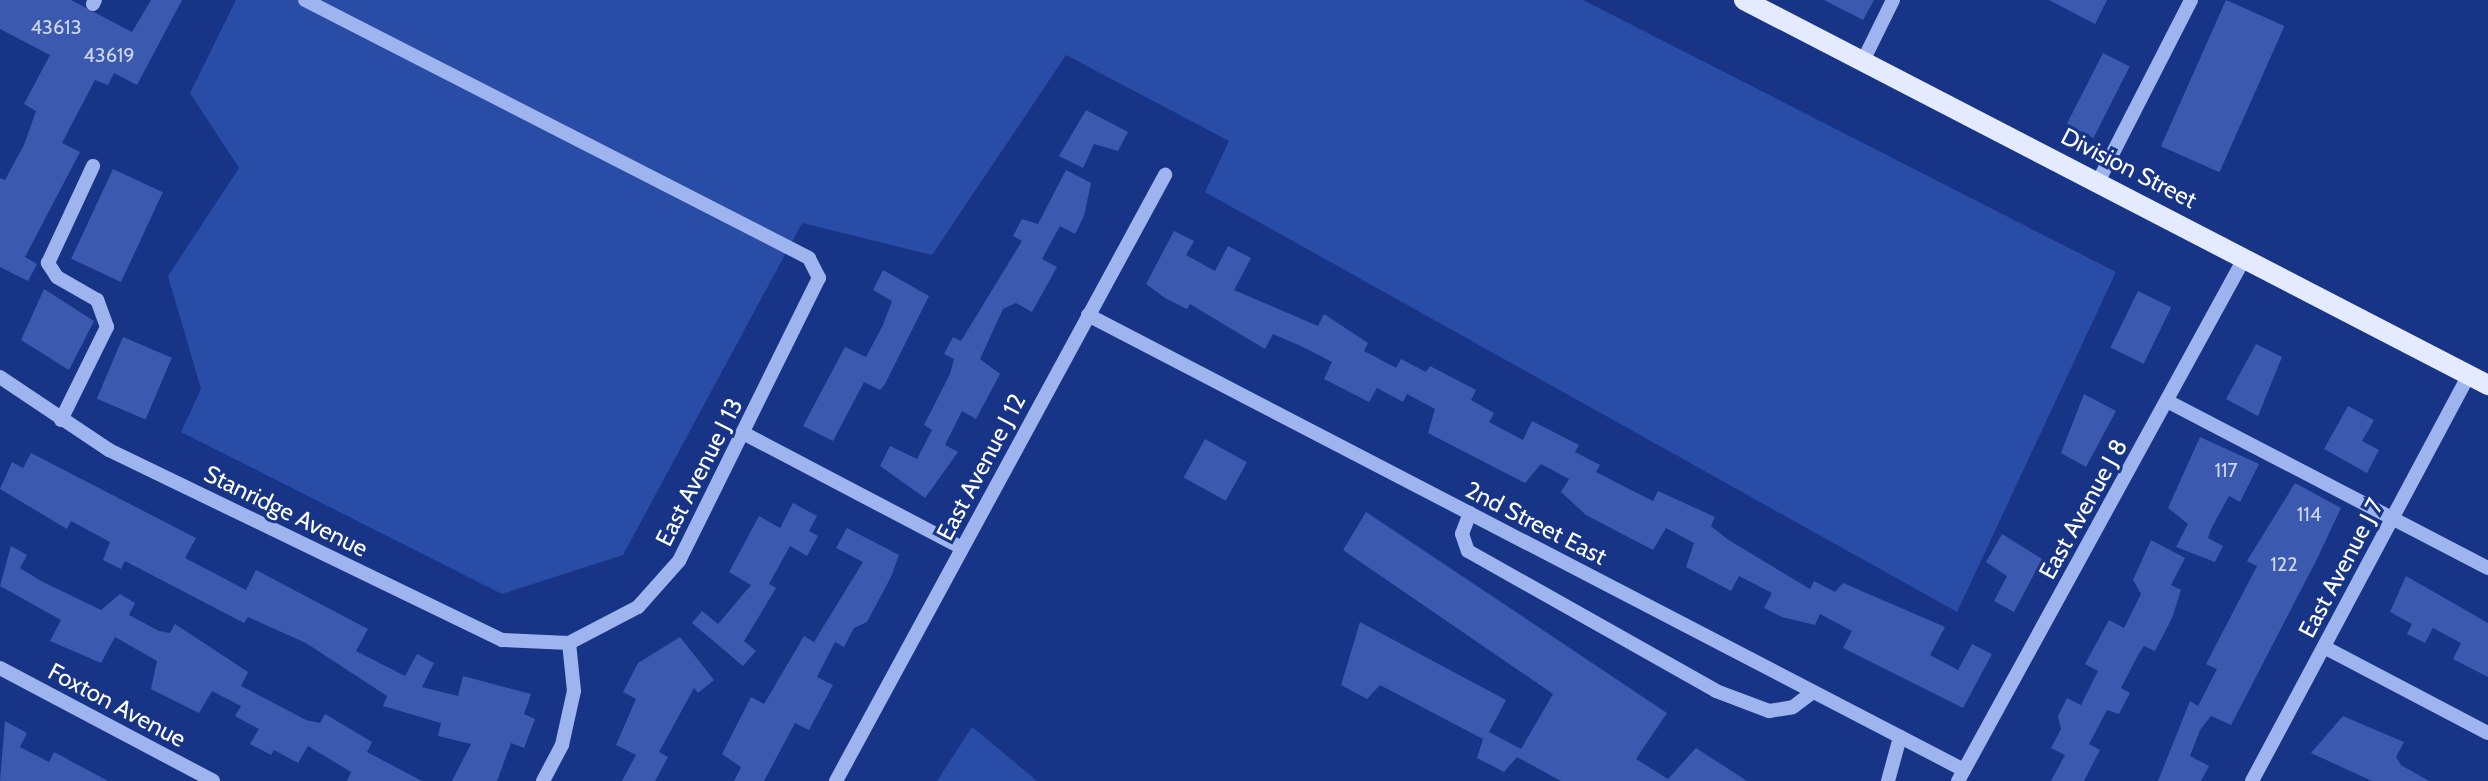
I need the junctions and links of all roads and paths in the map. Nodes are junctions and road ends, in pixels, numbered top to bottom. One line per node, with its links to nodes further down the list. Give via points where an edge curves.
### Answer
1 (305, 0): 16 (street, East Avenue J 13, via 809,258 819,278)
2 (1744, 0): 5 (main road, Division Street)
3 (1893, 0): 5 (street)
4 (2191, 0): 8 (street)
5 (1863, 61): 8 (main road, Division Street)
6 (93, 166): 15 (street, via 48,263 57,277 97,300 107,327)
7 (1165, 175): 10 (street, East Avenue J 12)
8 (2098, 182): 9 (main road, Division Street)
9 (2245, 257): 11 (main road, Division Street); 14 (street, East Avenue J 8)
10 (1088, 315): 17 (street, 2nd Street East); 19 (street, East Avenue J 12)
11 (2469, 375): 13 (main road, Division Street); 18 (street, East Avenue J 7)
12 (0, 377): 15 (street, Stanridge Avenue)
13 (2488, 385)
14 (2167, 401): 18 (street); 27 (street, East Avenue J 8)
15 (61, 420): 21 (street, Stanridge Avenue, via 109,450 502,640)
16 (745, 434): 19 (street); 21 (street, East Avenue J 13, via 679,561 638,607)
17 (1470, 513): 24 (street, 2nd Street East); 24 (street, via 1462,534 1468,551 1716,691 1769,711 1793,707)
18 (2393, 519): 20 (street); 22 (street, East Avenue J 7)
19 (962, 548): 30 (street, East Avenue J 12)
20 (2488, 568)
21 (569, 643): 29 (street, via 574,691 562,745)
22 (2324, 647): 25 (street); 32 (street, East Avenue J 7)
23 (0, 668): 28 (street, Foxton Avenue)
24 (1813, 692): 26 (street, 2nd Street East)
25 (2488, 733)
26 (1900, 737): 27 (street, 2nd Street East); 31 (street)
27 (1961, 776)
28 (213, 781)
29 (543, 781)
30 (836, 781)
31 (1888, 781)
32 (2252, 781)

